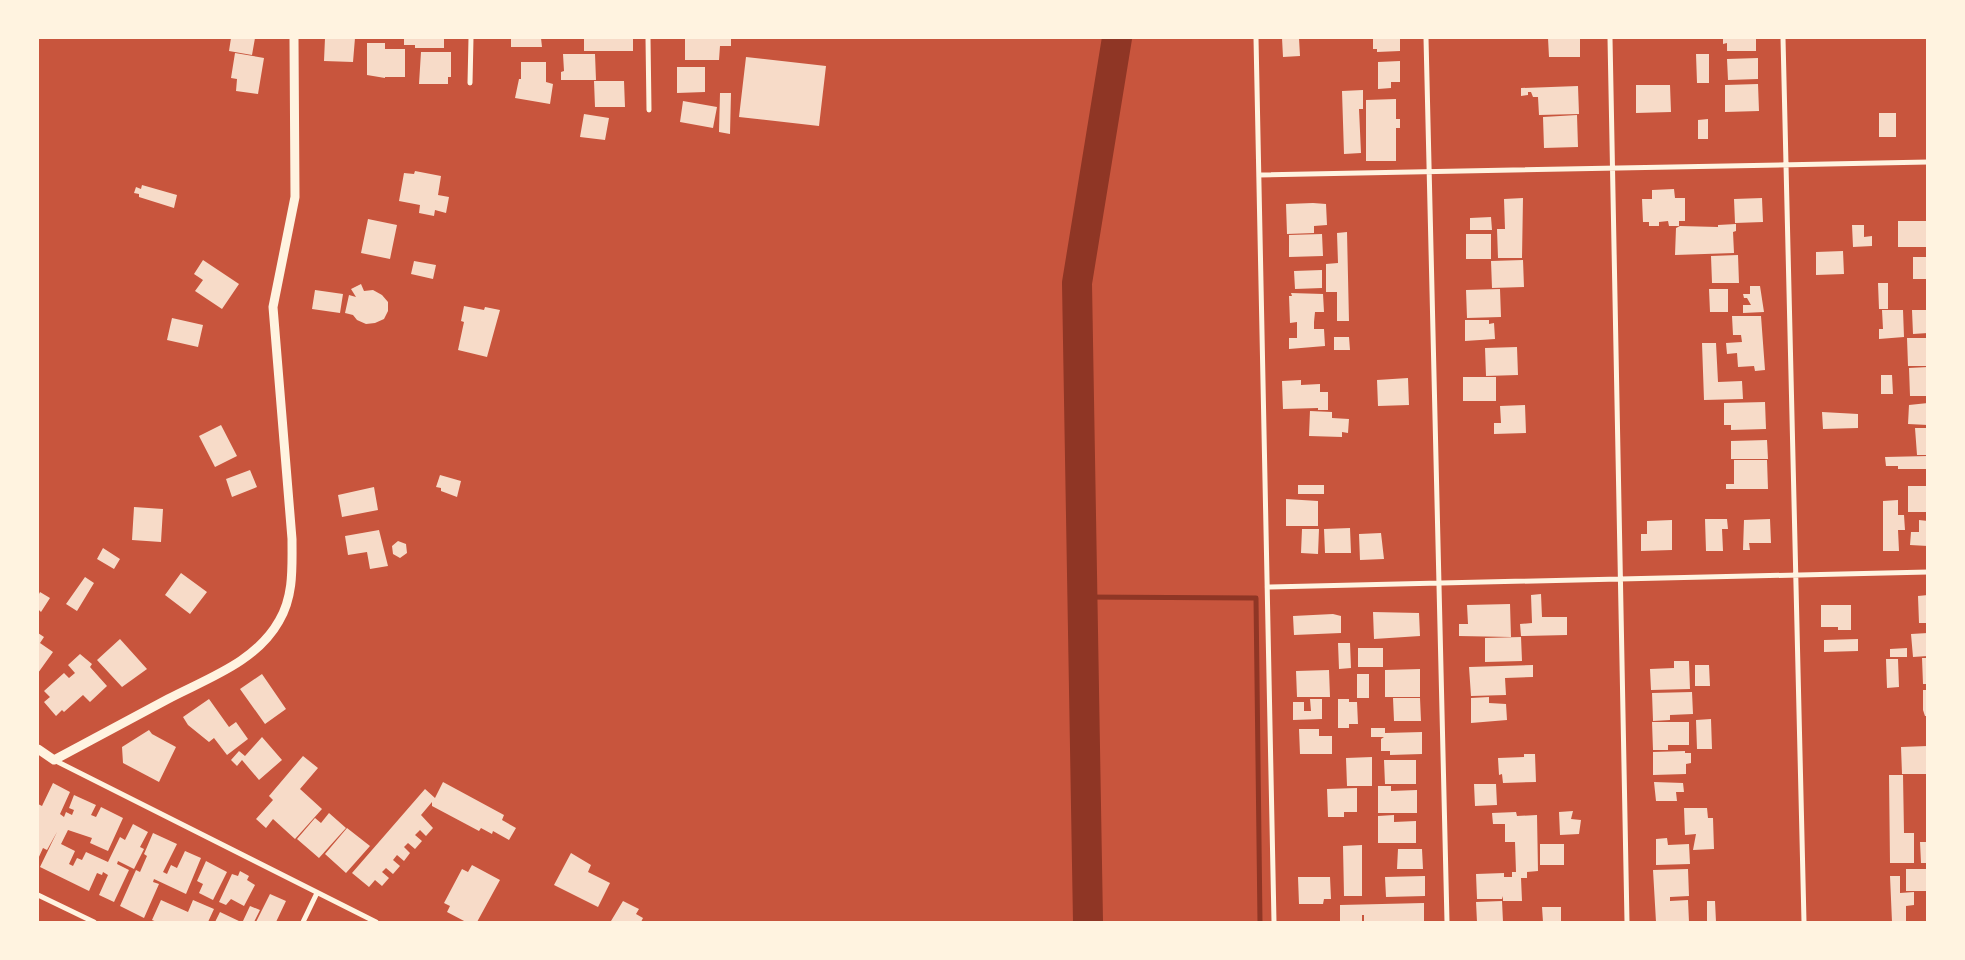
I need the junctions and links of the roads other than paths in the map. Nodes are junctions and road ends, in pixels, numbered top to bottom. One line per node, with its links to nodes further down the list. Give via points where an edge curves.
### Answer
1 (294, 38): 21 (street, via 295,197 273,307 292,539 287,604 269,636 243,659)
2 (470, 38): 8 (street)
3 (648, 38): 9 (street)
4 (1256, 38): 14 (street)
5 (1426, 38): 13 (street)
6 (1610, 38): 12 (street)
7 (1783, 38): 11 (street)
8 (470, 84)
9 (649, 110)
10 (1928, 162): 11 (street)
11 (1786, 165): 12 (street); 16 (street)
12 (1612, 168): 13 (street); 17 (street)
13 (1430, 172): 14 (street); 18 (street)
14 (1259, 175): 19 (street)
15 (1928, 572): 16 (street)
16 (1796, 575): 17 (street); 30 (street)
17 (1620, 579): 18 (street); 29 (street)
18 (1439, 583): 19 (street); 28 (street)
19 (1267, 587): 27 (street)
20 (38, 748): 21 (street)
21 (54, 760): 22 (street)
22 (317, 893): 25 (street); 26 (street)
23 (38, 895): 24 (street)
24 (94, 922)
25 (303, 922)
26 (376, 922)
27 (1274, 922)
28 (1447, 922)
29 (1628, 922)
30 (1804, 922)

